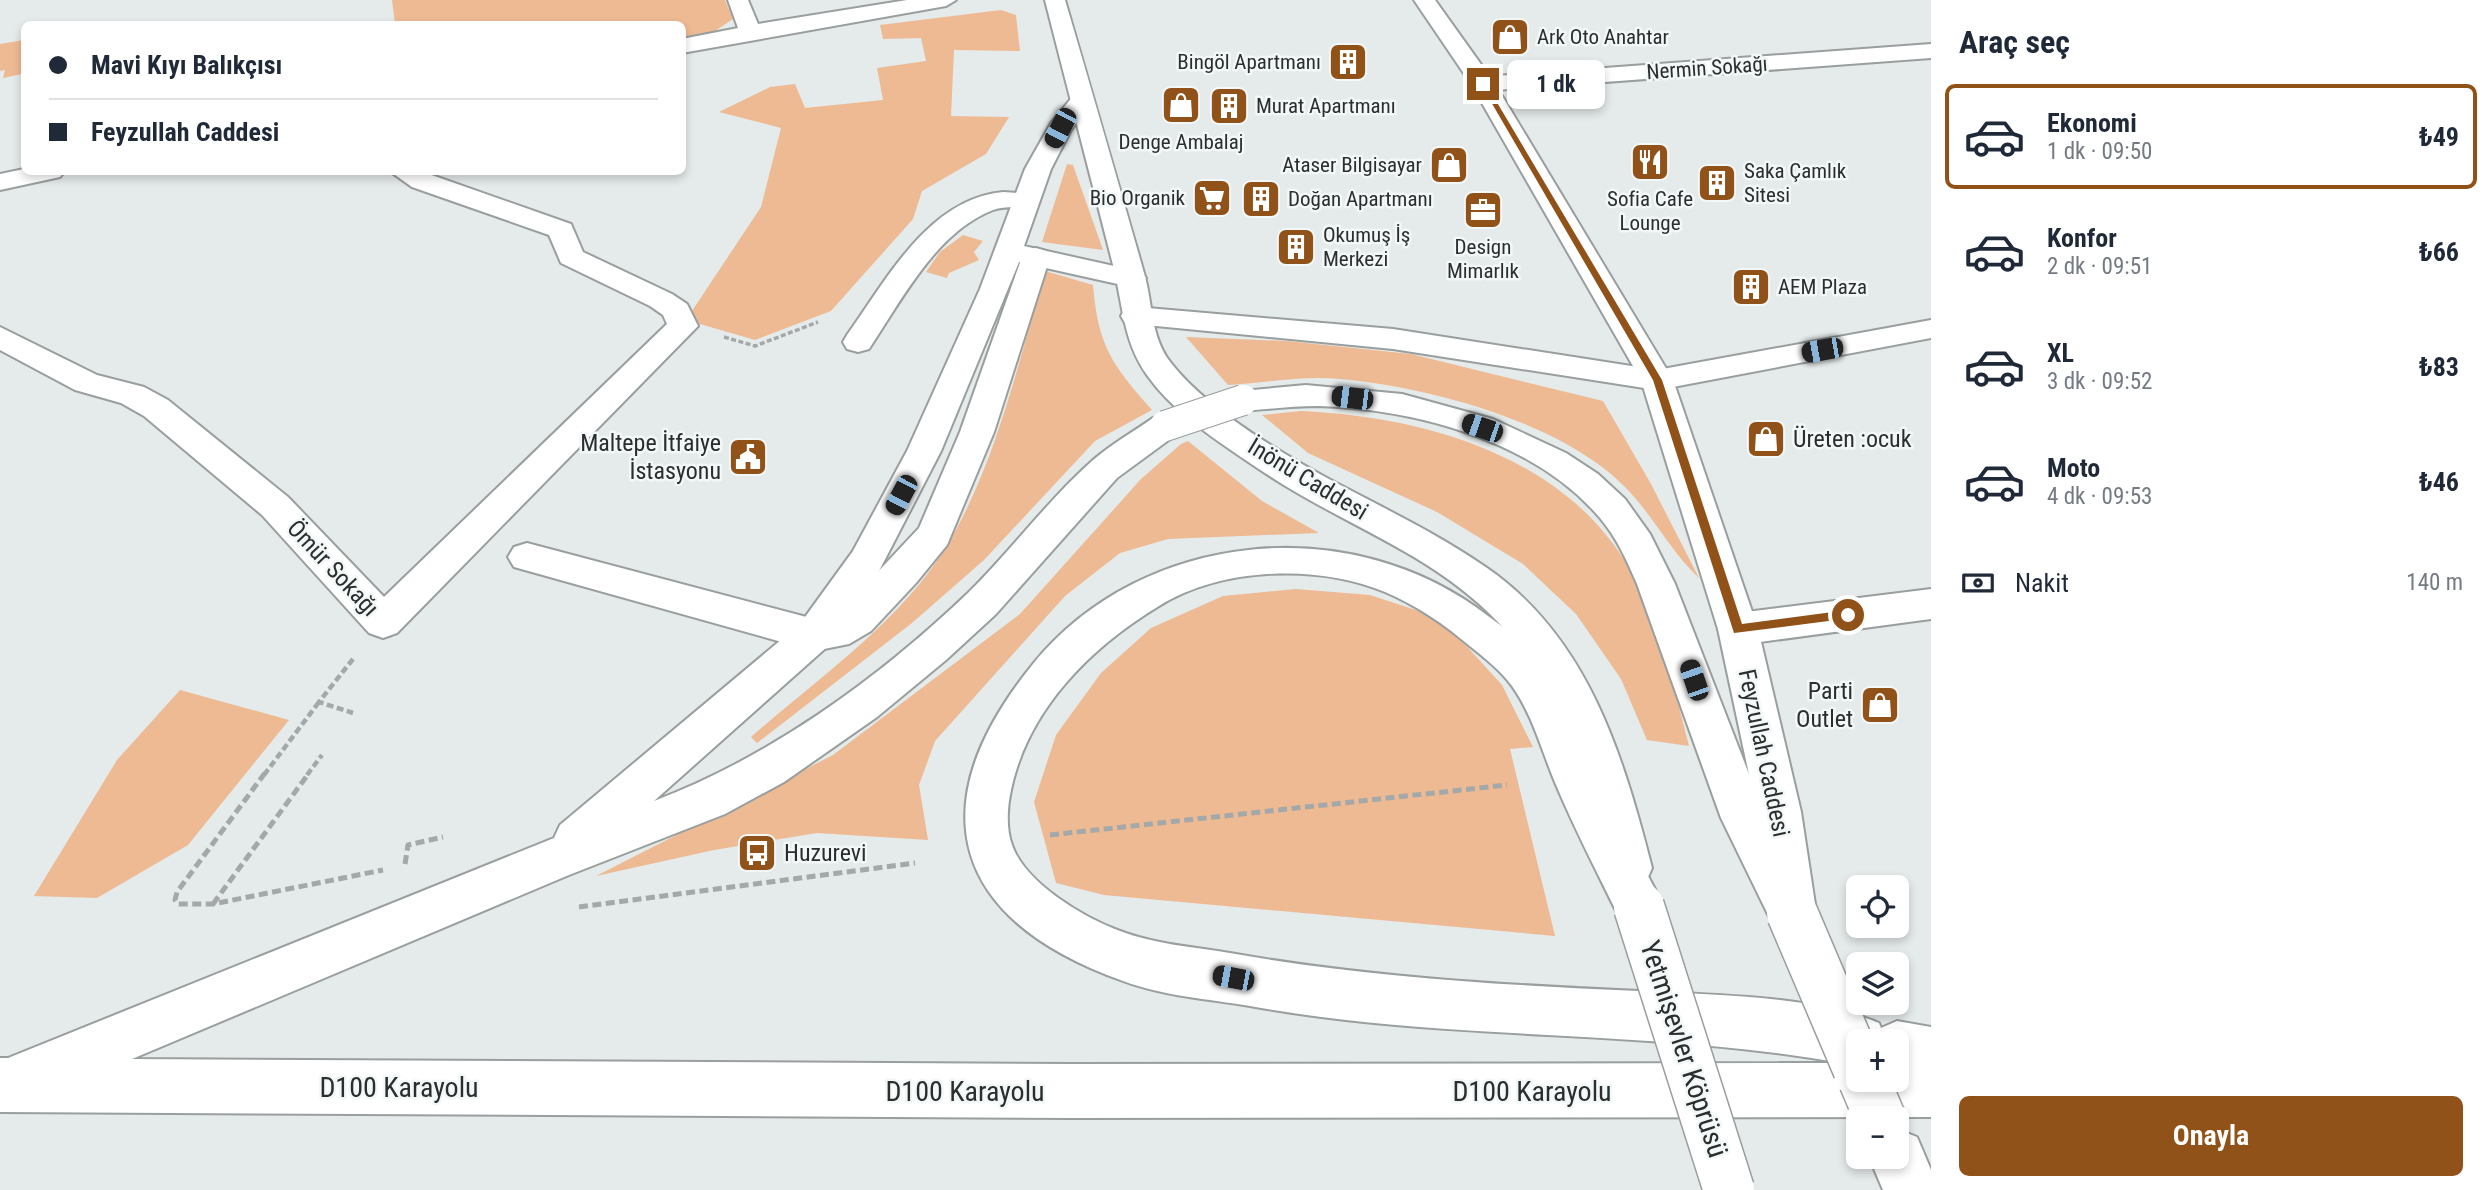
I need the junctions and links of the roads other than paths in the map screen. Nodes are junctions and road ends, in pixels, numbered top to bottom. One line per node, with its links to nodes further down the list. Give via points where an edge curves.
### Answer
1 (738, 0): 6 (main road)
2 (946, 0): 5 (main road)
3 (1055, 0): 10 (main road, İnönü Caddesi)
4 (1424, 0): 9 (main road, Feyzullah Caddesi)
5 (864, 6): 6 (main road)
6 (750, 32): 7 (main road)
7 (686, 45)
8 (1931, 51): 9 (main road, Nermin Sokağı)
9 (1483, 84): 21 (main road, Feyzullah Caddesi)
10 (1082, 100): 14 (main road, via 1060,128); 16 (main road, İnönü Caddesi)
11 (36, 175): 13 (main road)
12 (410, 175): 19 (main road, Ömür Sokağı, via 561,230 571,257 661,300 676,310 683,326 383,622 275,506 156,408 132,395 86,383)
13 (0, 182)
14 (1026, 200): 15 (main road); 20 (main road, via 980,205 940,233)
15 (1021, 254): 16 (main road); 25 (main road, via 995,289 924,451 866,561); 25 (main road, via 977,432 934,535 857,620 835,633)
16 (1131, 278): 17 (main road, İnönü Caddesi)
17 (1136, 316): 21 (main road, via 1393,339); 27 (main road, İnönü Caddesi, via 1148,351 1179,392 1321,491 1428,546 1521,619 1562,673 1596,741)
18 (1931, 329): 21 (main road)
19 (0, 337)
20 (858, 342)
21 (1657, 380): 24 (main road, Feyzullah Caddesi)
22 (527, 557): 25 (main road)
23 (1931, 604): 24 (main road)
24 (1738, 629): 28 (main road, Feyzullah Caddesi, via 1779,812)
25 (814, 635): 26 (main road)
26 (553, 860): 28 (main road, bridge, via 709,800 834,725 932,649 982,603 1105,469 1165,426 1243,400 1326,396 1402,404 1482,428 1549,459 1613,509 1649,566 1739,808); 33 (main road)
27 (1639, 907): 29 (main road, via 1525,672 1472,620 1433,595 1392,577 1342,565 1244,561 1189,573 1114,611 1059,661 1031,699 1012,730 987,793 989,846 1021,898 1074,934 1126,957 1260,984 1422,1004 1751,1023); 36 (main road, Yetmişevler Köprüsü, bridge)
28 (1792, 913): 30 (main road, bridge)
29 (1846, 1039)
30 (1846, 1040)
31 (1909, 1049): 32 (main road)
32 (1931, 1053)
33 (2, 1081): 34 (main road, D100 Karayolu, via 1072,1091)
34 (1931, 1090)
35 (1902, 1169): 37 (main road)
36 (1729, 1190)
37 (1912, 1190)

